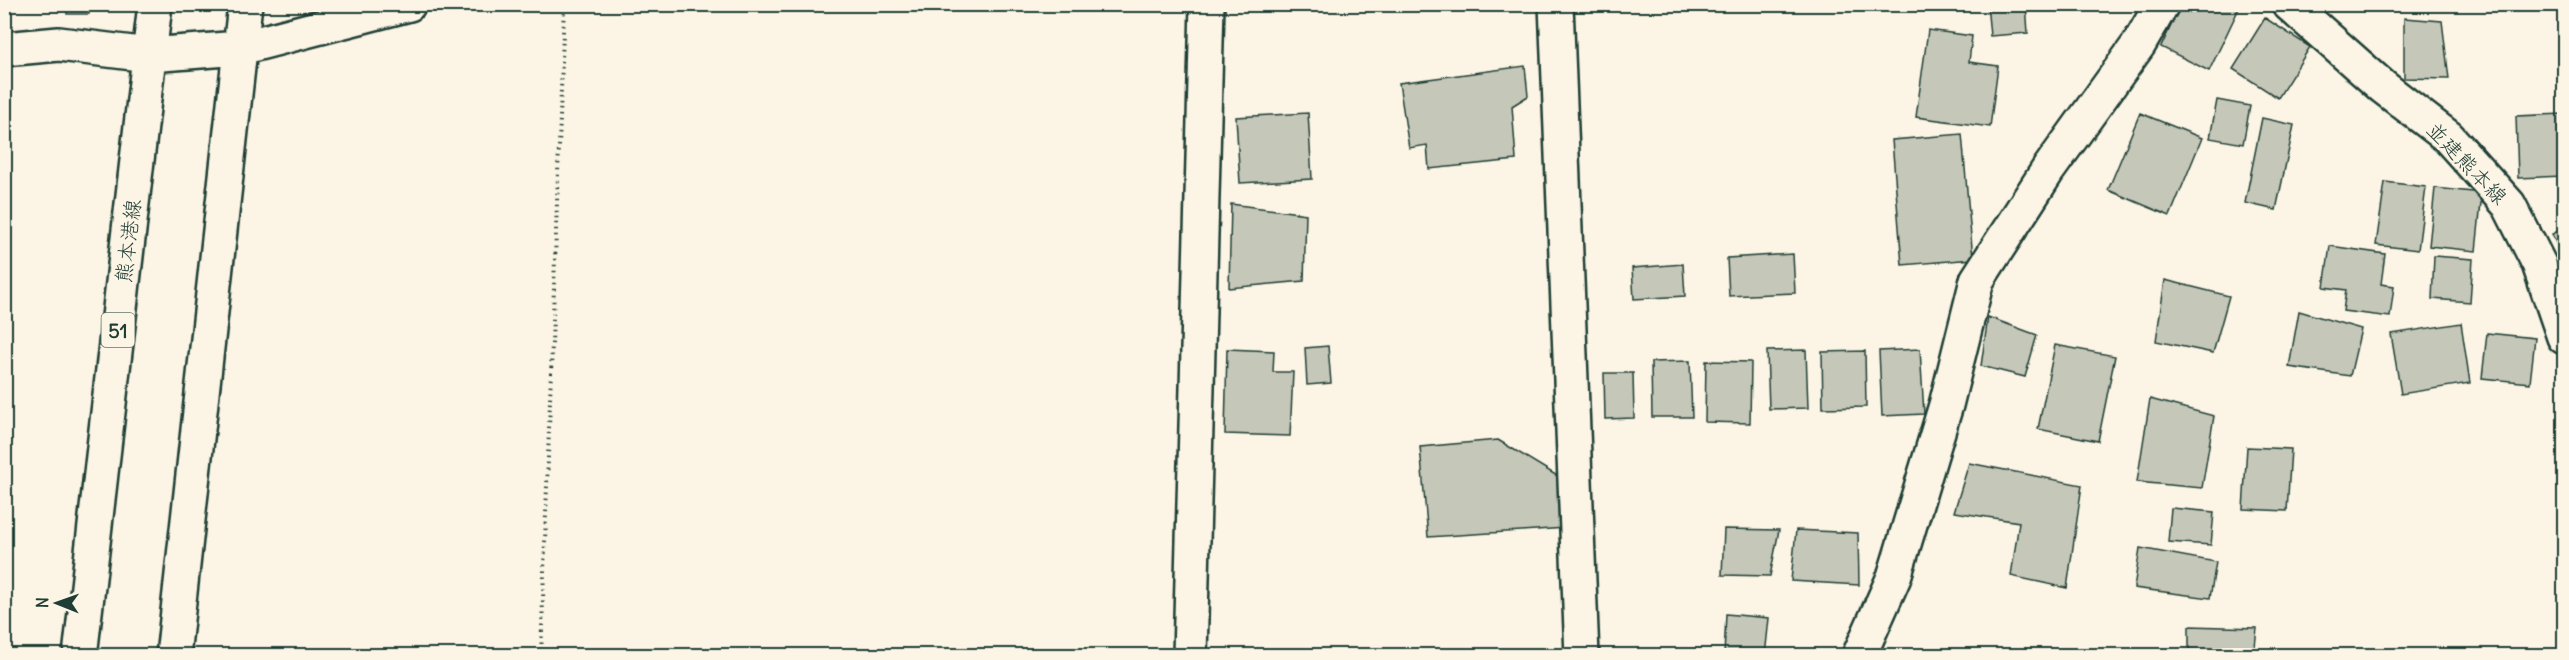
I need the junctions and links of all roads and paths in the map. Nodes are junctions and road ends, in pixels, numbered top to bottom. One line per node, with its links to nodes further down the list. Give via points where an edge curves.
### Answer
1 (155, 4): 11 (street, 熊本港線 / 51)
2 (245, 4): 10 (street)
3 (410, 4): 10 (street)
4 (564, 4): 15 (path)
5 (1207, 4): 16 (street)
6 (1556, 4): 17 (street)
7 (2162, 4): 18 (street, via 2139,44 2048,170 1977,279 1946,405 1894,577)
8 (2289, 4): 12 (street, 並建熊本線, via 2383,87 2448,137 2509,205 2539,264)
9 (4, 48): 11 (street, via 59,44)
10 (240, 48): 11 (street); 14 (street)
11 (149, 55): 13 (street, 熊本港線 / 51)
12 (2565, 337)
13 (80, 656)
14 (173, 656)
15 (541, 656)
16 (1190, 656)
17 (1582, 656)
18 (1859, 656)

